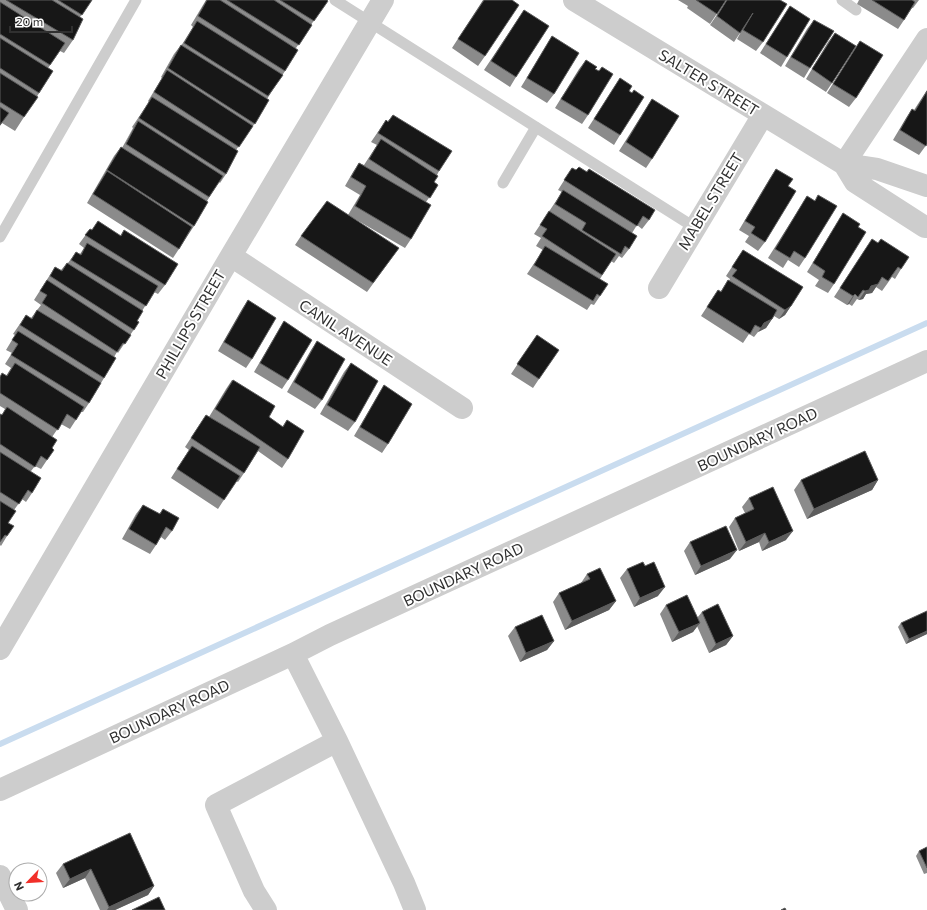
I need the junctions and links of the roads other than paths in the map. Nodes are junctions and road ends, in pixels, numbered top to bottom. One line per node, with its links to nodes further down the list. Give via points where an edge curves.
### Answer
1 (136, 0): 16 (lane)
2 (335, 0): 7 (lane)
3 (383, 0): 7 (street, PHILLIPS STREET)
4 (574, 0): 9 (street, SALTER STREET)
5 (842, 0): 6 (lane)
6 (856, 10)
7 (370, 22): 10 (lane); 17 (street, PHILLIPS STREET)
8 (927, 40): 11 (street)
9 (763, 115): 11 (street, SALTER STREET); 14 (street, MABEL STREET)
10 (536, 127): 12 (lane); 14 (lane)
11 (844, 164): 13 (street, SALTER STREET, via 877,169); 15 (street, SALTER STREET, via 855,182)
12 (503, 183)
13 (927, 186)
14 (694, 227): 18 (street, MABEL STREET)
15 (927, 227)
16 (0, 237)
17 (231, 256): 20 (street, CANIL AVENUE); 21 (street, PHILLIPS STREET)
18 (658, 288)
19 (927, 361): 22 (street, BOUNDARY ROAD)
20 (462, 408)
21 (0, 649)
22 (293, 654): 23 (street); 24 (street, BOUNDARY ROAD)
23 (337, 741): 27 (street, via 216,805 254,891); 28 (street)
24 (0, 790)
25 (0, 876): 26 (street)
26 (16, 910)
27 (266, 910)
28 (415, 910)

